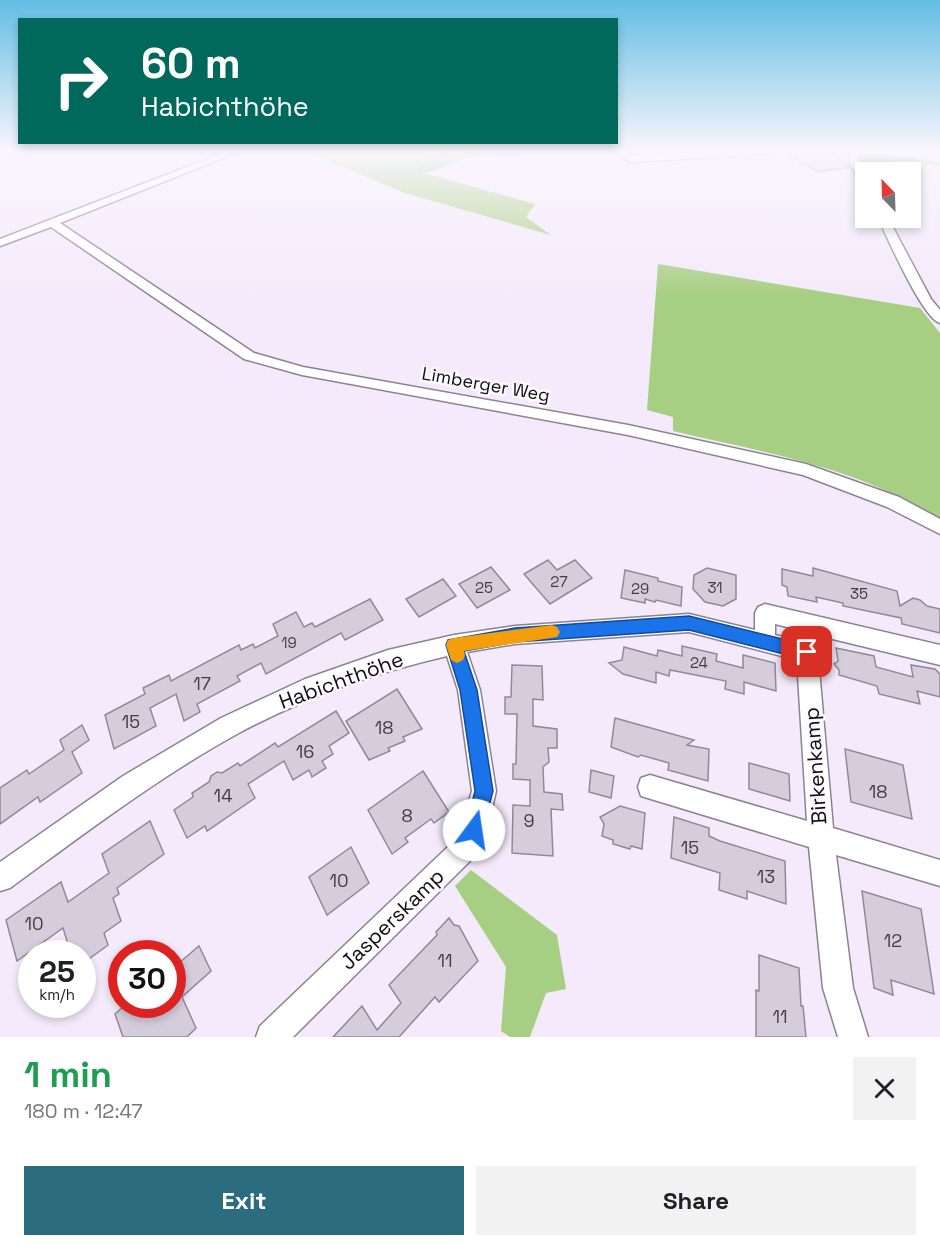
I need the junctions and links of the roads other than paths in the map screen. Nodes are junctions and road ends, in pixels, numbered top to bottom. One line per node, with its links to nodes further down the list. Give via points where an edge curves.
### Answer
1 (113, 199): 2 (street)
2 (52, 223): 4 (street); 6 (street, Limberger Weg, via 249,356 302,371 628,430 806,470 893,502)
3 (888, 228): 5 (street, via 925,300)
4 (0, 243)
5 (940, 319)
6 (940, 527)
7 (805, 623): 8 (street, via 765,613); 10 (street, Birkenkamp); 11 (street)
8 (765, 641): 9 (street, Habichthöhe, via 689,623 515,635); 10 (street, Habichthöhe)
9 (454, 645): 15 (street, Habichthöhe, via 388,660 313,687 229,726 132,785); 16 (street, Jasperskamp, via 469,690 484,791 474,830 463,850)
10 (807, 652): 13 (street, Birkenkamp)
11 (940, 655)
12 (650, 787): 13 (street, Birkenkamp)
13 (821, 837): 14 (street, Birkenkamp); 17 (street, Birkenkamp, via 838,988)
14 (940, 873)
15 (0, 878)
16 (272, 1037)
17 (853, 1037)

